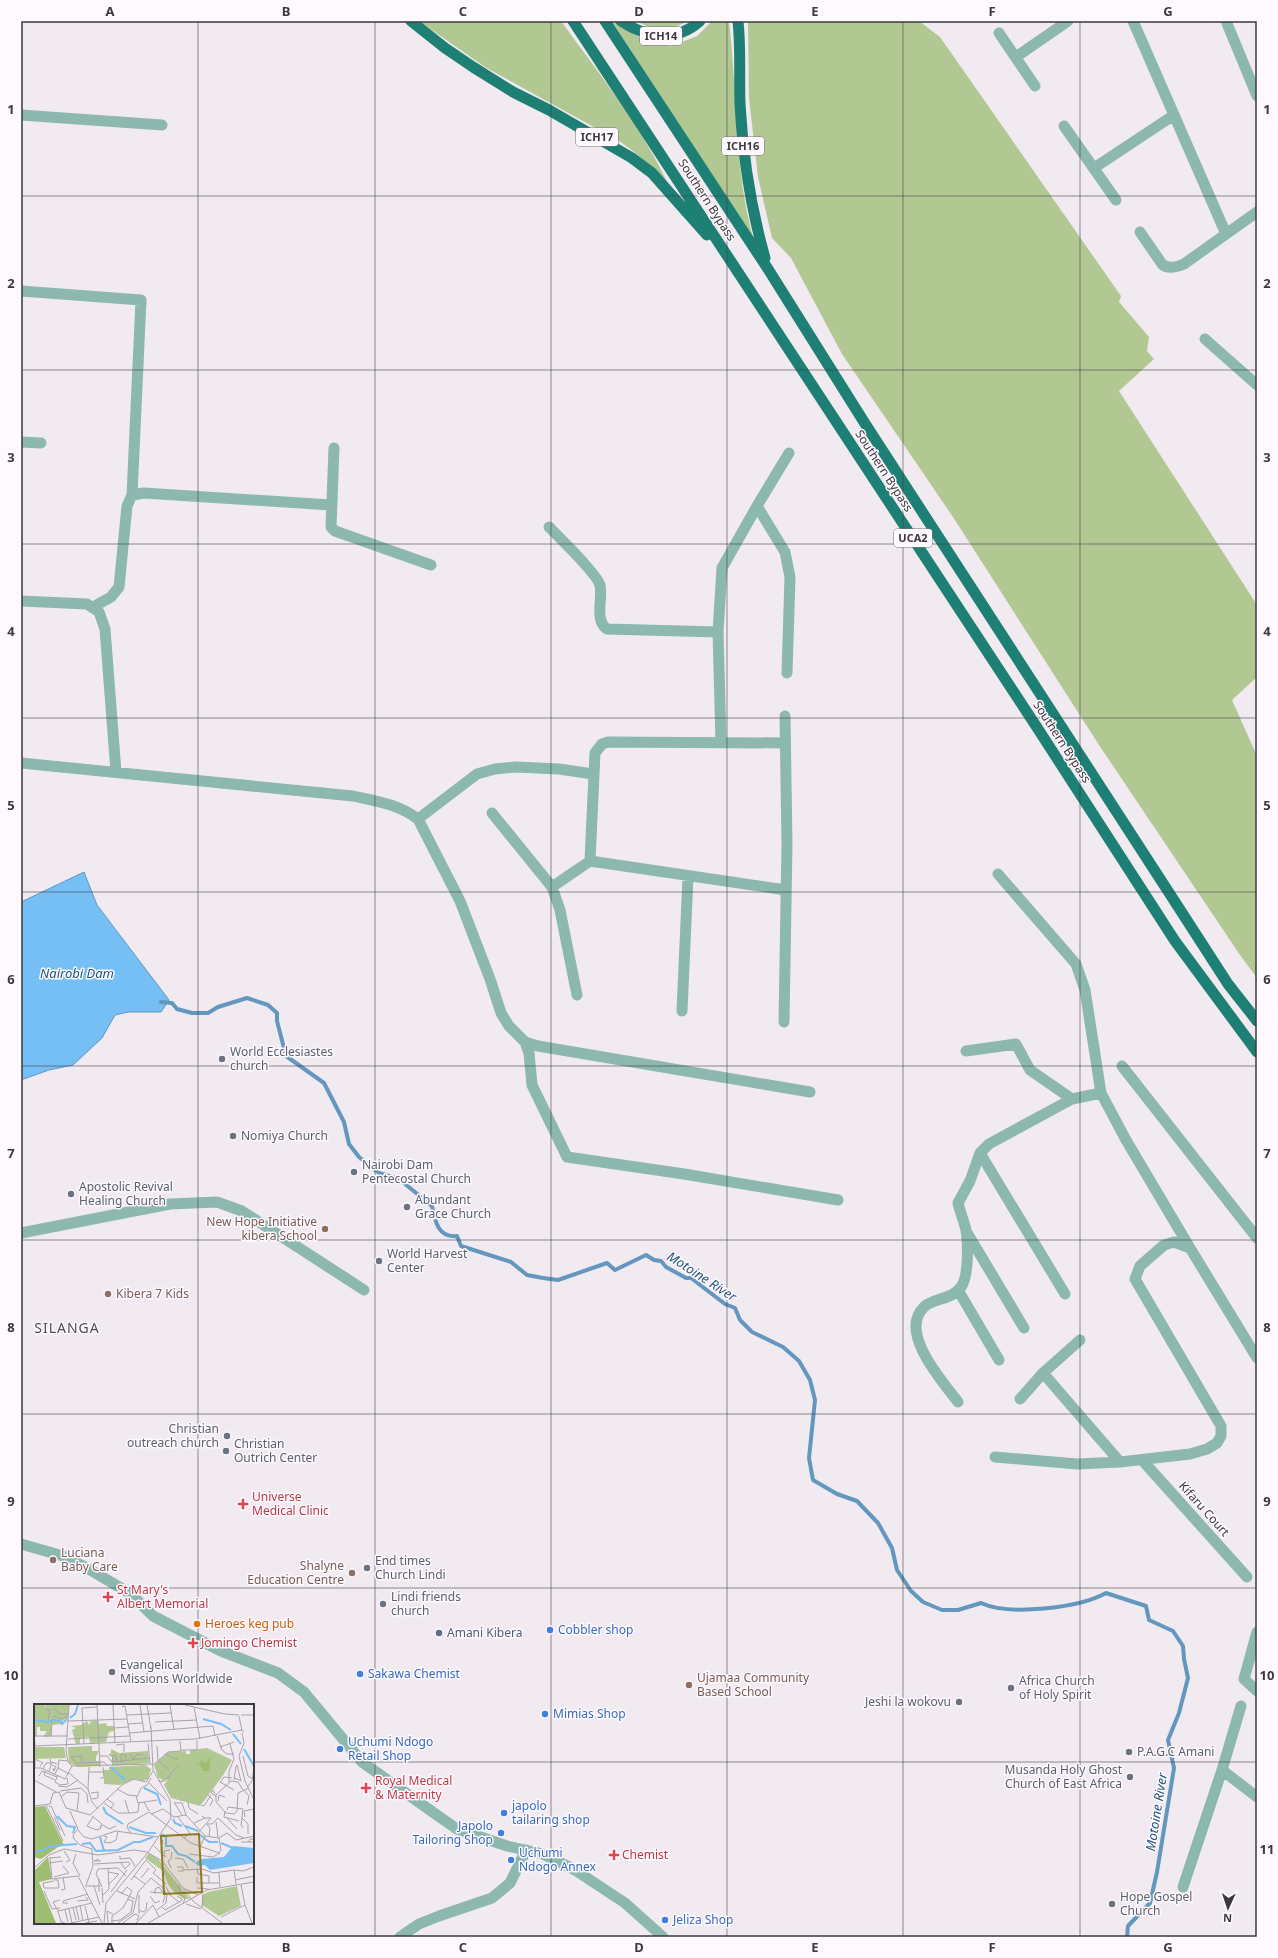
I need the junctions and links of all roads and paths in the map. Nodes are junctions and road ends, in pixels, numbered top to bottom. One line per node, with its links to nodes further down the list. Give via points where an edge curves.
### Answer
1 (411, 21): 24 (highway, ICH17, via 473,67 632,158 652,173 684,206)
2 (573, 21): 24 (highway, Southern Bypass / UCA2)
3 (605, 21): 23 (highway, Southern Bypass / UCA2)
4 (621, 21): 5 (highway, ICH14, via 644,33 660,36 686,32)
5 (700, 21)
6 (738, 21): 23 (highway, ICH16, via 745,172)
7 (1068, 21): 11 (street)
8 (1133, 21): 14 (street)
9 (1226, 21): 13 (street)
10 (999, 32): 11 (street)
11 (1016, 57): 12 (street)
12 (1035, 86)
13 (1257, 96)
14 (1174, 115): 18 (street); 22 (street)
15 (21, 116): 16 (street)
16 (162, 125)
17 (1064, 126): 18 (street)
18 (1094, 168): 19 (street)
19 (1116, 200)
20 (1257, 212): 22 (street)
21 (1140, 232): 22 (street, via 1162,264 1173,268 1184,264)
22 (1226, 234)
23 (768, 269): 56 (highway, Southern Bypass / UCA2, via 1168,892 1228,984)
24 (751, 290): 60 (highway, Southern Bypass / UCA2, via 1175,941)
25 (21, 291): 32 (street, via 141,300)
26 (1205, 339): 27 (street)
27 (1257, 385)
28 (21, 442): 29 (street)
29 (41, 443)
30 (334, 448): 33 (street)
31 (789, 453): 34 (street)
32 (132, 495): 33 (street, via 144,493); 38 (street, via 127,506 119,587 111,597)
33 (331, 505): 36 (street, via 330,523 335,531)
34 (757, 506): 39 (street, via 722,568); 40 (street, via 785,552 788,562 790,577)
35 (550, 528): 39 (street, via 598,580 601,593 600,620 607,629)
36 (431, 566)
37 (21, 601): 38 (street, via 87,604)
38 (93, 607): 45 (street, via 99,612 105,629)
39 (718, 632): 42 (street)
40 (787, 673)
41 (785, 716): 43 (street)
42 (721, 742): 43 (street); 46 (street, via 608,742 602,744 595,753)
43 (785, 743): 53 (street)
44 (21, 763): 45 (street)
45 (116, 772): 48 (street, via 352,796 394,805)
46 (593, 774): 48 (street, via 559,769 495,769 477,774); 49 (street)
47 (492, 813): 52 (street)
48 (418, 819): 58 (street, via 460,901 501,1013 509,1026)
49 (590, 861): 51 (street); 52 (street)
50 (998, 874): 63 (street, via 1076,964 1085,990)
51 (688, 876): 53 (street); 55 (street)
52 (552, 887): 54 (street, via 560,910)
53 (786, 890): 57 (street)
54 (577, 995)
55 (682, 1010)
56 (1257, 1021)
57 (784, 1022)
58 (525, 1042): 62 (street); 66 (street, via 529,1052 532,1084 567,1157)
59 (966, 1051): 64 (street, via 1016,1044 1030,1070)
60 (1257, 1052)
61 (1122, 1066): 69 (street)
62 (810, 1092)
63 (1101, 1093): 64 (street); 70 (street)
64 (1072, 1099): 65 (street, via 989,1144)
65 (980, 1153): 67 (street, via 970,1181 958,1203); 73 (street)
66 (838, 1200)
67 (966, 1230): 72 (street, via 966,1269 962,1287); 74 (street)
68 (21, 1234): 71 (street, via 170,1204 217,1202 242,1211)
69 (1257, 1238)
70 (1190, 1248): 76 (street); 82 (street, via 1174,1242 1164,1245 1140,1266 1135,1279 1221,1426 1221,1436 1217,1443 1207,1449 1190,1454)
71 (364, 1290)
72 (958, 1290): 77 (street); 80 (street, via 951,1296 925,1306 918,1316 916,1333 921,1347)
73 (1065, 1294)
74 (1024, 1328)
75 (1080, 1340): 78 (street)
76 (1257, 1358)
77 (1000, 1360)
78 (1043, 1373): 79 (street); 83 (street)
79 (1020, 1399)
80 (958, 1402)
81 (995, 1457): 83 (street, via 1077,1464)
82 (1142, 1460): 83 (street); 85 (street, Kifaru Court)
83 (1120, 1462)
84 (21, 1544): 91 (street, via 63,1556 87,1568 131,1594 154,1616 221,1651 278,1673 304,1692 362,1762 458,1829)
85 (1248, 1576)
86 (1257, 1632): 87 (street, via 1244,1679)
87 (1257, 1691)
88 (1241, 1706): 89 (street)
89 (1222, 1770): 90 (street); 92 (street)
90 (1257, 1797)
91 (526, 1850): 93 (street, via 510,1883 492,1898 419,1924); 94 (street, via 543,1854 580,1874 625,1903)
92 (1183, 1887)
93 (400, 1937)
94 (663, 1937)

